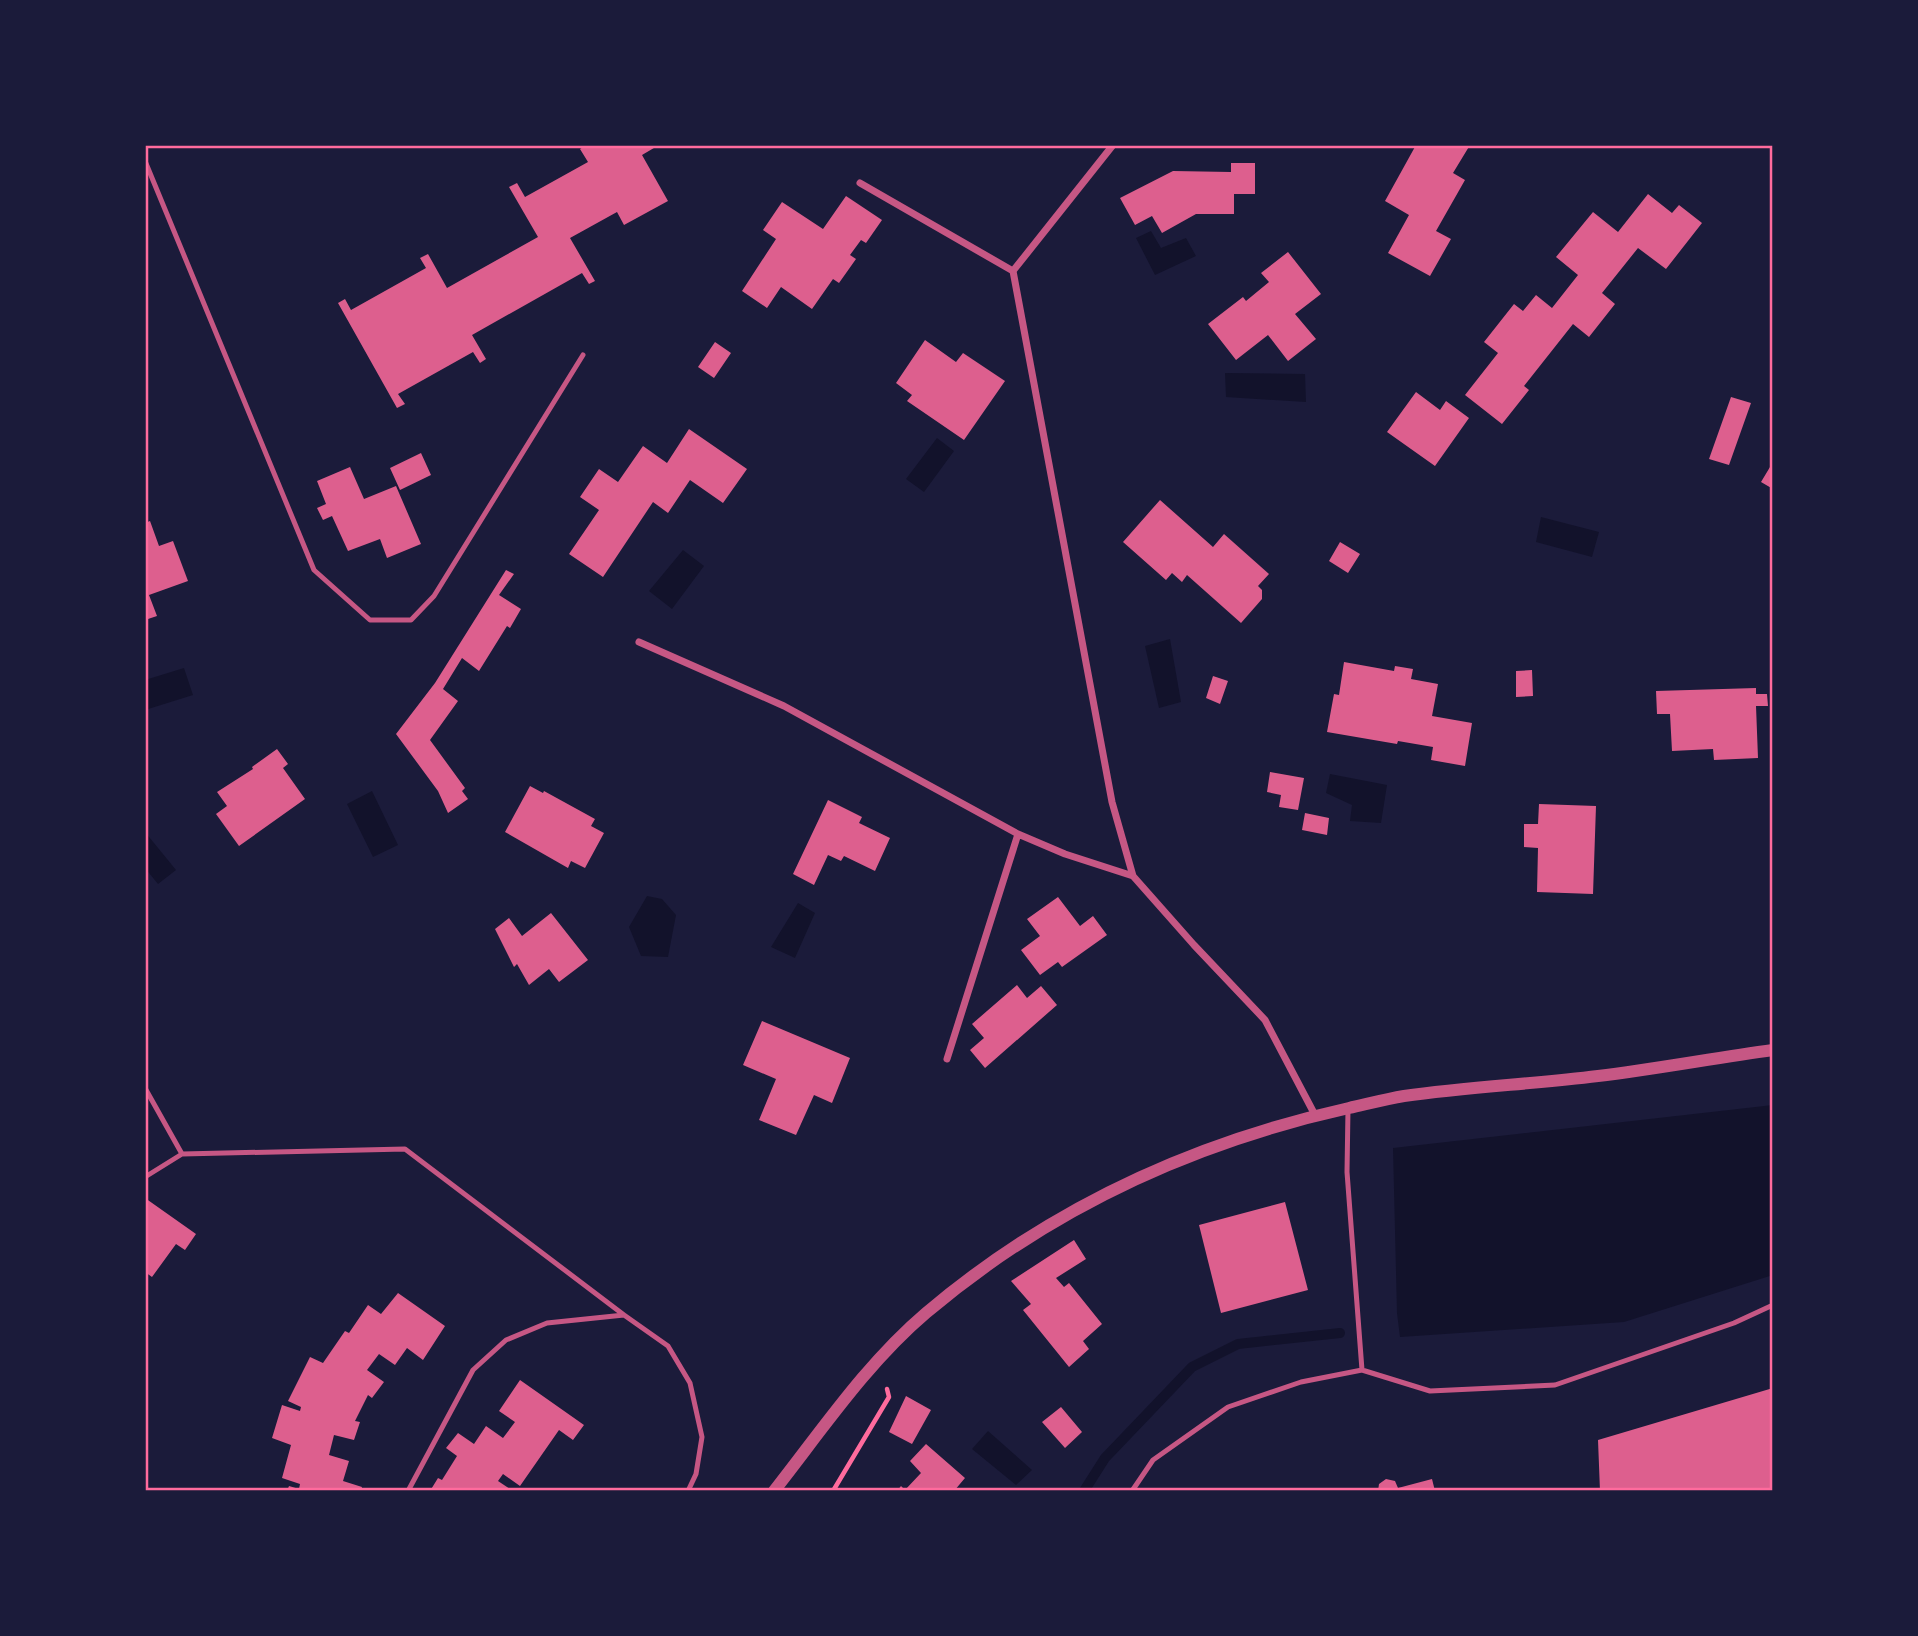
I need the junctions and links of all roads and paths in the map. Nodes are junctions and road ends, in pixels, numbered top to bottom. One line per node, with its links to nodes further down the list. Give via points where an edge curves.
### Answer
1 (1113, 145): 4 (street)
2 (145, 161): 5 (lane, via 314,570 370,620 411,620 434,596)
3 (860, 183): 4 (street)
4 (1013, 271): 8 (street, via 1112,802)
5 (583, 355)
6 (639, 642): 7 (street, via 784,706)
7 (1018, 834): 8 (street); 10 (street)
8 (1133, 876): 13 (street, via 1265,1020)
9 (1773, 1050): 12 (street, via 1598,1076 1403,1096)
10 (947, 1059)
11 (145, 1088): 14 (lane)
12 (1348, 1109): 13 (street); 19 (lane, via 1347,1172)
13 (1315, 1115): 18 (street, via 1232,1139 1136,1177 1067,1214 983,1268 925,1314)
14 (182, 1154): 15 (lane); 17 (lane, via 405,1149)
15 (145, 1177)
16 (1773, 1305): 19 (lane, via 1555,1385 1430,1391)
17 (624, 1315): 20 (lane, via 547,1323 506,1340 473,1370); 21 (lane, via 668,1346 690,1383 702,1437)
18 (878, 1361): 22 (street); 23 (path, via 889,1397)
19 (1362, 1370): 24 (lane, via 1301,1382 1228,1407 1153,1460)
20 (408, 1491)
21 (688, 1491)
22 (774, 1491)
23 (833, 1491)
24 (1132, 1491)

